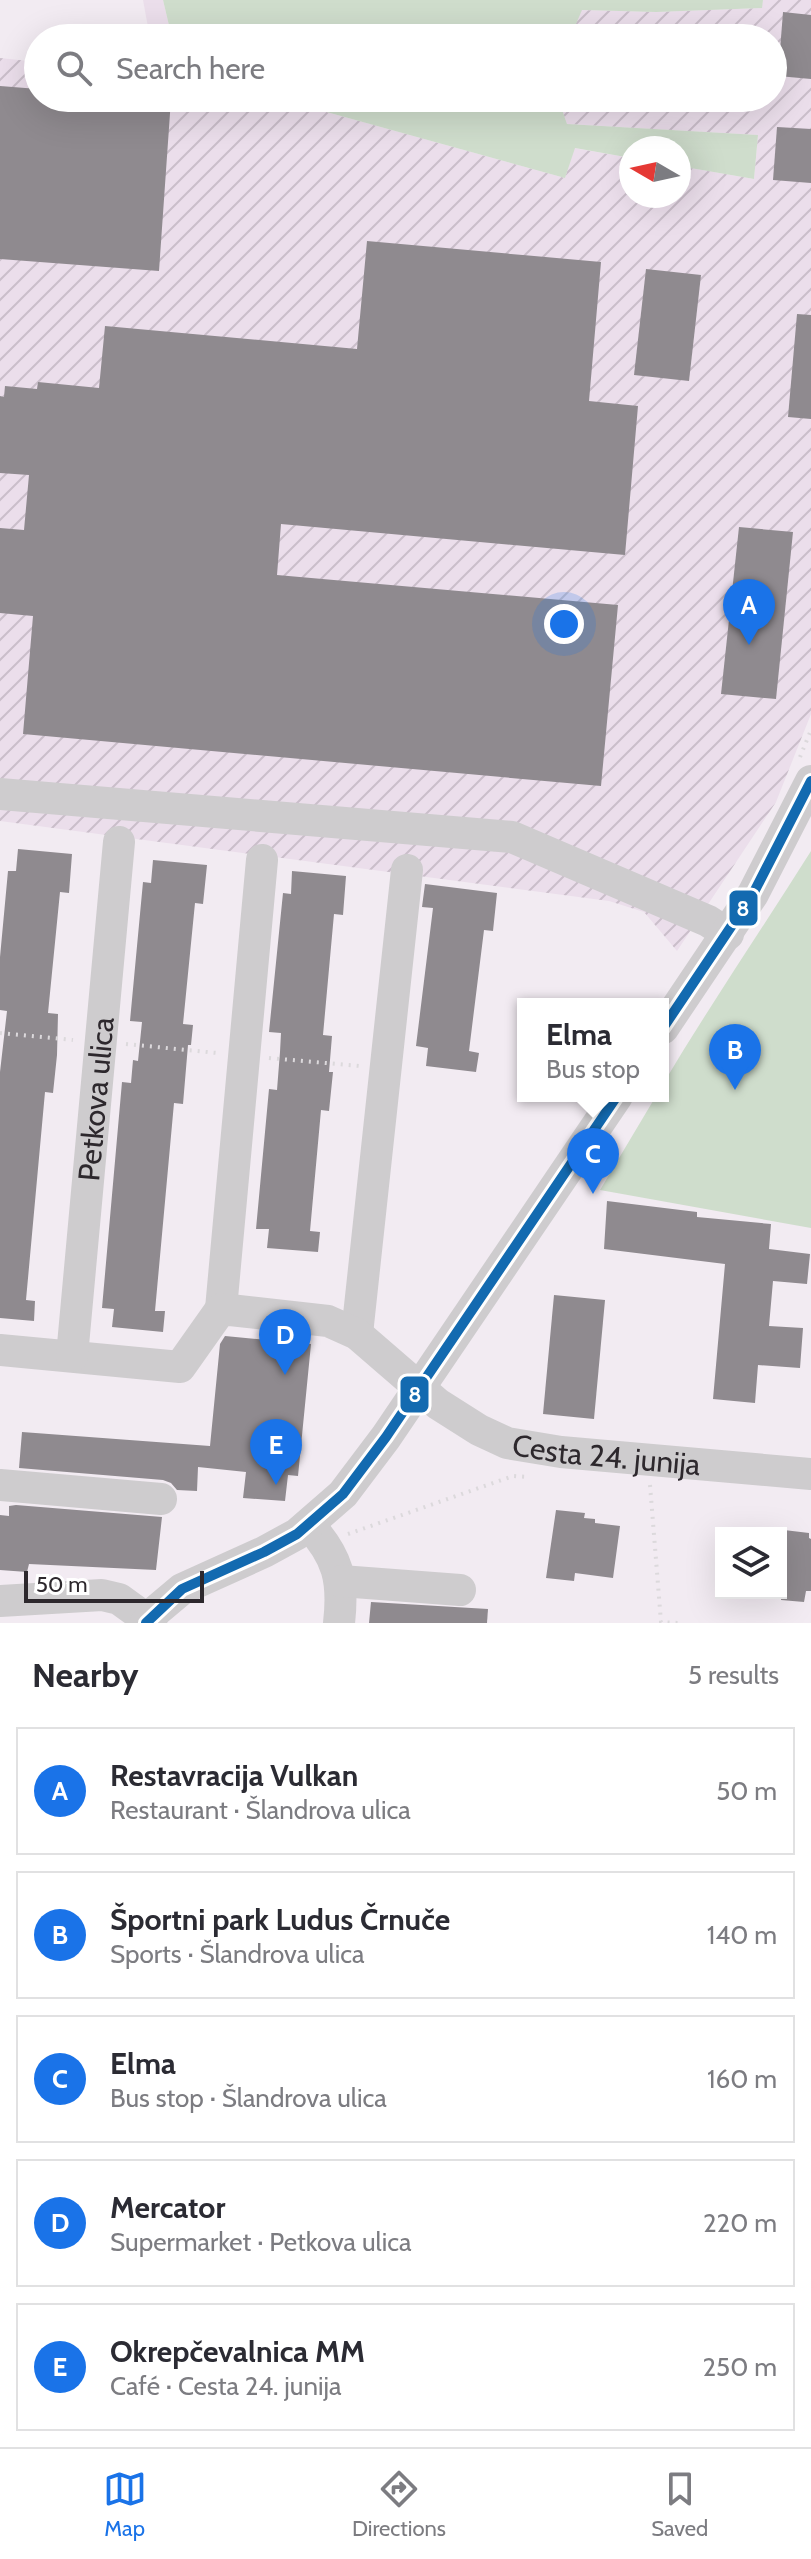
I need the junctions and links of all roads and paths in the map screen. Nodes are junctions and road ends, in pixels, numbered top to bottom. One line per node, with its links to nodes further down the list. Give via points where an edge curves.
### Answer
1 (809, 791): 6 (street)
2 (0, 794): 6 (street, via 512,837)
3 (119, 842): 9 (street, Petkova ulica)
4 (262, 860): 10 (street)
5 (407, 870): 11 (street)
6 (728, 934): 7 (street)
7 (669, 1019)
8 (0, 1033): 9 (path)
9 (101, 1042): 10 (path); 16 (street, Petkova ulica)
10 (244, 1055): 11 (path); 13 (street)
11 (386, 1068): 14 (street)
12 (613, 1102): 17 (street)
13 (221, 1309): 14 (street, via 328,1321); 16 (street, via 180,1367)
14 (357, 1334): 17 (street)
15 (0, 1350): 16 (street)
16 (72, 1356)
17 (419, 1387): 18 (street, Cesta 24. junija, via 479,1430 522,1447); 23 (street)
18 (811, 1474)
19 (543, 1478): 23 (path, via 513,1476 350,1533)
20 (650, 1484): 28 (path)
21 (0, 1485): 22 (street)
22 (161, 1499)
23 (315, 1532): 24 (street); 27 (street, via 182,1589)
24 (341, 1581): 25 (street); 29 (street)
25 (460, 1590)
26 (0, 1601): 27 (street, via 102,1595 119,1599)
27 (147, 1622)
28 (661, 1622): 30 (path)
29 (339, 1623)
30 (678, 1623)

